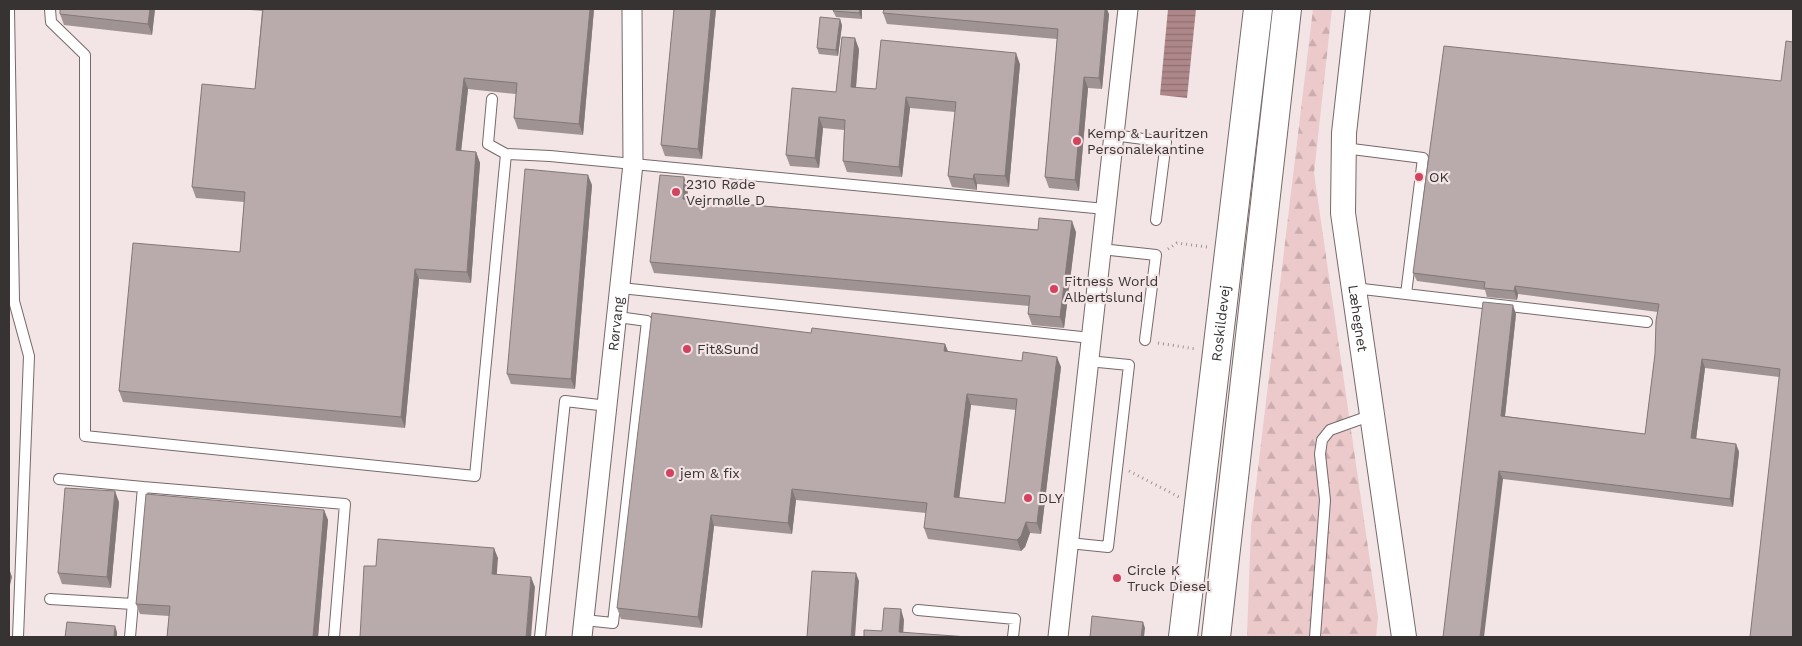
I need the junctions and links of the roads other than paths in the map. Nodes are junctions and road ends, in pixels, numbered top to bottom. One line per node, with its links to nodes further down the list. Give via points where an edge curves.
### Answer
1 (9, 9): 19 (lane)
2 (50, 9): 11 (lane, via 51,22 85,55 85,436 475,476)
3 (632, 9): 12 (street, Rørvang)
4 (1128, 9): 9 (street)
5 (1258, 9): 30 (main road, Roskildevej)
6 (1287, 9): 44 (main road, Roskildevej)
7 (1358, 9): 10 (street, Læhegnet)
8 (492, 99): 11 (lane, via 488,144)
9 (1113, 135): 13 (street); 14 (lane, via 1166,142)
10 (1344, 148): 17 (street, Læhegnet, via 1343,213); 18 (lane, via 1423,158)
11 (506, 154): 12 (lane)
12 (634, 164): 13 (lane); 16 (street, Rørvang)
13 (1105, 208): 15 (street)
14 (1156, 220)
15 (1101, 249): 22 (street); 23 (lane, via 1156,255)
16 (621, 288): 20 (street, Rørvang); 22 (lane)
17 (1354, 288): 18 (lane); 26 (street, Læhegnet)
18 (1406, 294): 21 (lane)
19 (11, 300): 36 (lane, via 29,356)
20 (618, 318): 25 (street, Rørvang); 34 (lane, via 647,321 613,623)
21 (1647, 322)
22 (1091, 338): 24 (street)
23 (1145, 340)
24 (1088, 360): 29 (street); 29 (lane, via 1129,365 1108,547)
25 (608, 406): 34 (street, Rørvang); 39 (lane, via 565,401)
26 (1372, 415): 35 (street, Læhegnet); 45 (lane, via 1330,430 1322,440 1320,454 1325,500)
27 (59, 479): 28 (lane)
28 (143, 487): 32 (lane); 38 (lane, via 345,504)
29 (1069, 543): 41 (street)
30 (1194, 553): 42 (main road, Roskildevej); 43 (main road, via 1203,591)
31 (50, 599): 32 (lane)
32 (133, 604): 37 (lane)
33 (918, 610): 40 (lane, via 1015,619)
34 (583, 628)
35 (1403, 634)
36 (18, 637)
37 (130, 637)
38 (334, 637)
39 (540, 637)
40 (1013, 637)
41 (1058, 637)
42 (1183, 637)
43 (1198, 637)
44 (1216, 637)
45 (1315, 637)

